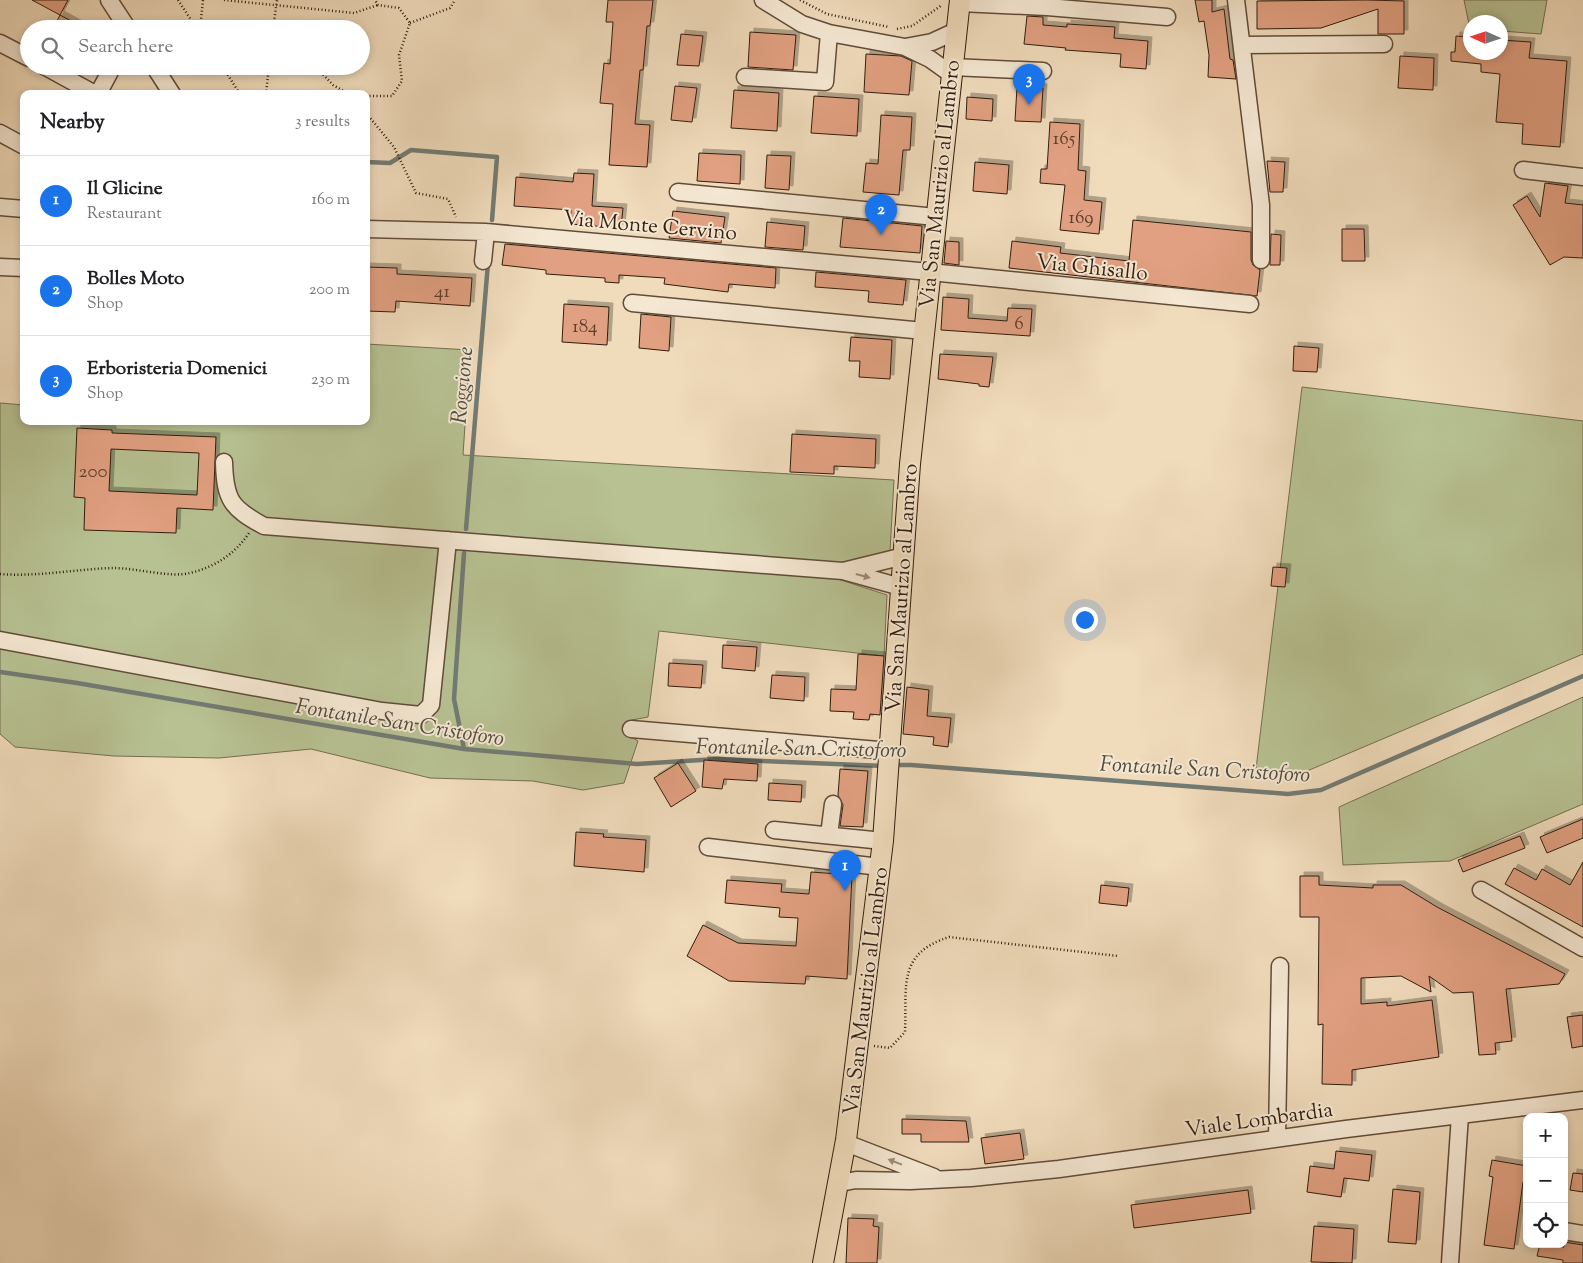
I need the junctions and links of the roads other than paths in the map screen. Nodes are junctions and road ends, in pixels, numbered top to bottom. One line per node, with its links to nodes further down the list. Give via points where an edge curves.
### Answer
1 (109, 0): 6 (street)
2 (764, 0): 8 (street, via 802,24)
3 (1236, 0): 11 (street)
4 (955, 2): 5 (street); 7 (main road, Via San Maurizio al Lambro)
5 (1167, 17)
6 (122, 20)
7 (956, 31): 12 (street, via 932,42); 14 (main road, Via San Maurizio al Lambro)
8 (829, 33): 12 (street); 19 (street, via 825,82)
9 (0, 43): 13 (street)
10 (1384, 44): 11 (street)
11 (1243, 45): 33 (street, via 1261,205)
12 (905, 47): 14 (street)
13 (20, 53)
14 (952, 70): 15 (street); 30 (main road, Via San Maurizio al Lambro)
15 (1043, 71)
16 (61, 75): 20 (street)
17 (109, 75): 21 (street)
18 (160, 75): 22 (street)
19 (745, 77)
20 (89, 90)
21 (99, 90)
22 (169, 90)
23 (0, 133): 24 (street)
24 (20, 144)
25 (1523, 170): 26 (street)
26 (1583, 177)
27 (678, 192): 30 (street)
28 (0, 207): 29 (street)
29 (20, 209)
30 (936, 217): 37 (main road, Via San Maurizio al Lambro)
31 (370, 229): 32 (street, Via Monte Cervino)
32 (486, 232): 34 (street); 37 (street, Via Monte Cervino)
33 (1261, 260)
34 (483, 261)
35 (0, 267): 36 (street)
36 (20, 268)
37 (930, 272): 39 (street, Via Ghisallo); 40 (main road, Via San Maurizio al Lambro)
38 (632, 304): 40 (street)
39 (1250, 304)
40 (924, 331): 43 (main road, Via San Maurizio al Lambro)
41 (224, 462): 42 (street, via 231,502 264,526)
42 (448, 540): 44 (street); 46 (street, via 431,705 421,716)
43 (904, 556): 44 (street); 45 (main road, Via San Maurizio al Lambro)
44 (842, 571): 45 (street, one-way to 45)
45 (901, 587): 48 (main road, Via San Maurizio al Lambro)
46 (0, 640)
47 (631, 729): 48 (street)
48 (889, 762): 52 (main road, Via San Maurizio al Lambro)
49 (833, 804): 51 (street)
50 (774, 830): 51 (street)
51 (829, 835): 52 (street)
52 (883, 841): 54 (main road, Via San Maurizio al Lambro)
53 (708, 847): 54 (street)
54 (880, 867): 61 (main road, Via San Maurizio al Lambro)
55 (1481, 890): 56 (street)
56 (1583, 948)
57 (1280, 966): 60 (street)
58 (1583, 1100): 59 (street, Viale Lombardia)
59 (1460, 1115): 60 (street, Viale Lombardia); 67 (street)
60 (1277, 1138): 62 (street, Viale Lombardia, via 1059,1169)
61 (846, 1143): 62 (street, Viale Lombardia, one-way to 61); 63 (main road, Via San Maurizio al Lambro)
62 (940, 1180): 63 (street, Viale Lombardia, via 856,1180)
63 (840, 1184): 66 (main road, Via San Maurizio al Lambro)
64 (1568, 1232): 65 (street)
65 (1583, 1234)
66 (823, 1263)
67 (1450, 1263)

